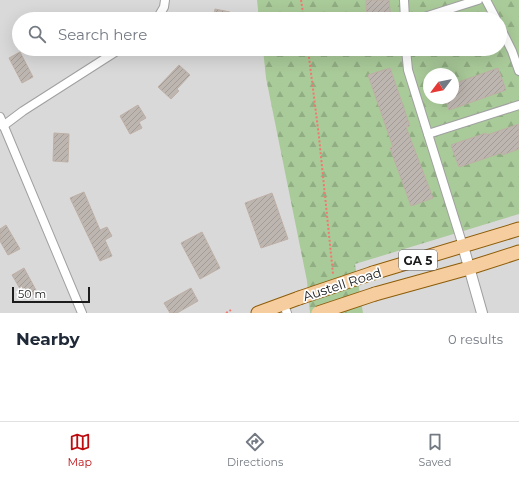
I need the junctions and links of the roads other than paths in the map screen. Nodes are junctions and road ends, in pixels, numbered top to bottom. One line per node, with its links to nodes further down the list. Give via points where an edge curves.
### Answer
1 (165, 0): 5 (street)
2 (404, 0): 6 (street)
3 (478, 0): 7 (street)
4 (486, 0): 8 (street)
5 (161, 12)
6 (405, 12)
7 (440, 12)
8 (492, 12)
9 (507, 41): 12 (street)
10 (109, 56): 15 (street)
11 (407, 56): 16 (street, via 408,70)
12 (519, 71)
13 (519, 105): 16 (street)
14 (0, 117): 15 (street)
15 (3, 126): 22 (street)
16 (428, 134): 18 (street)
17 (519, 229): 18 (main road, Austell Road / GA 5)
18 (463, 246): 20 (street); 21 (main road, Austell Road / GA 5, bridge, via 299,298)
19 (519, 252): 20 (main road, Austell Road / GA 5)
20 (469, 268): 24 (main road, Austell Road / GA 5, bridge); 25 (street)
21 (285, 308): 23 (main road, Austell Road / GA 5)
22 (82, 313)
23 (258, 313)
24 (318, 313)
25 (482, 313)

